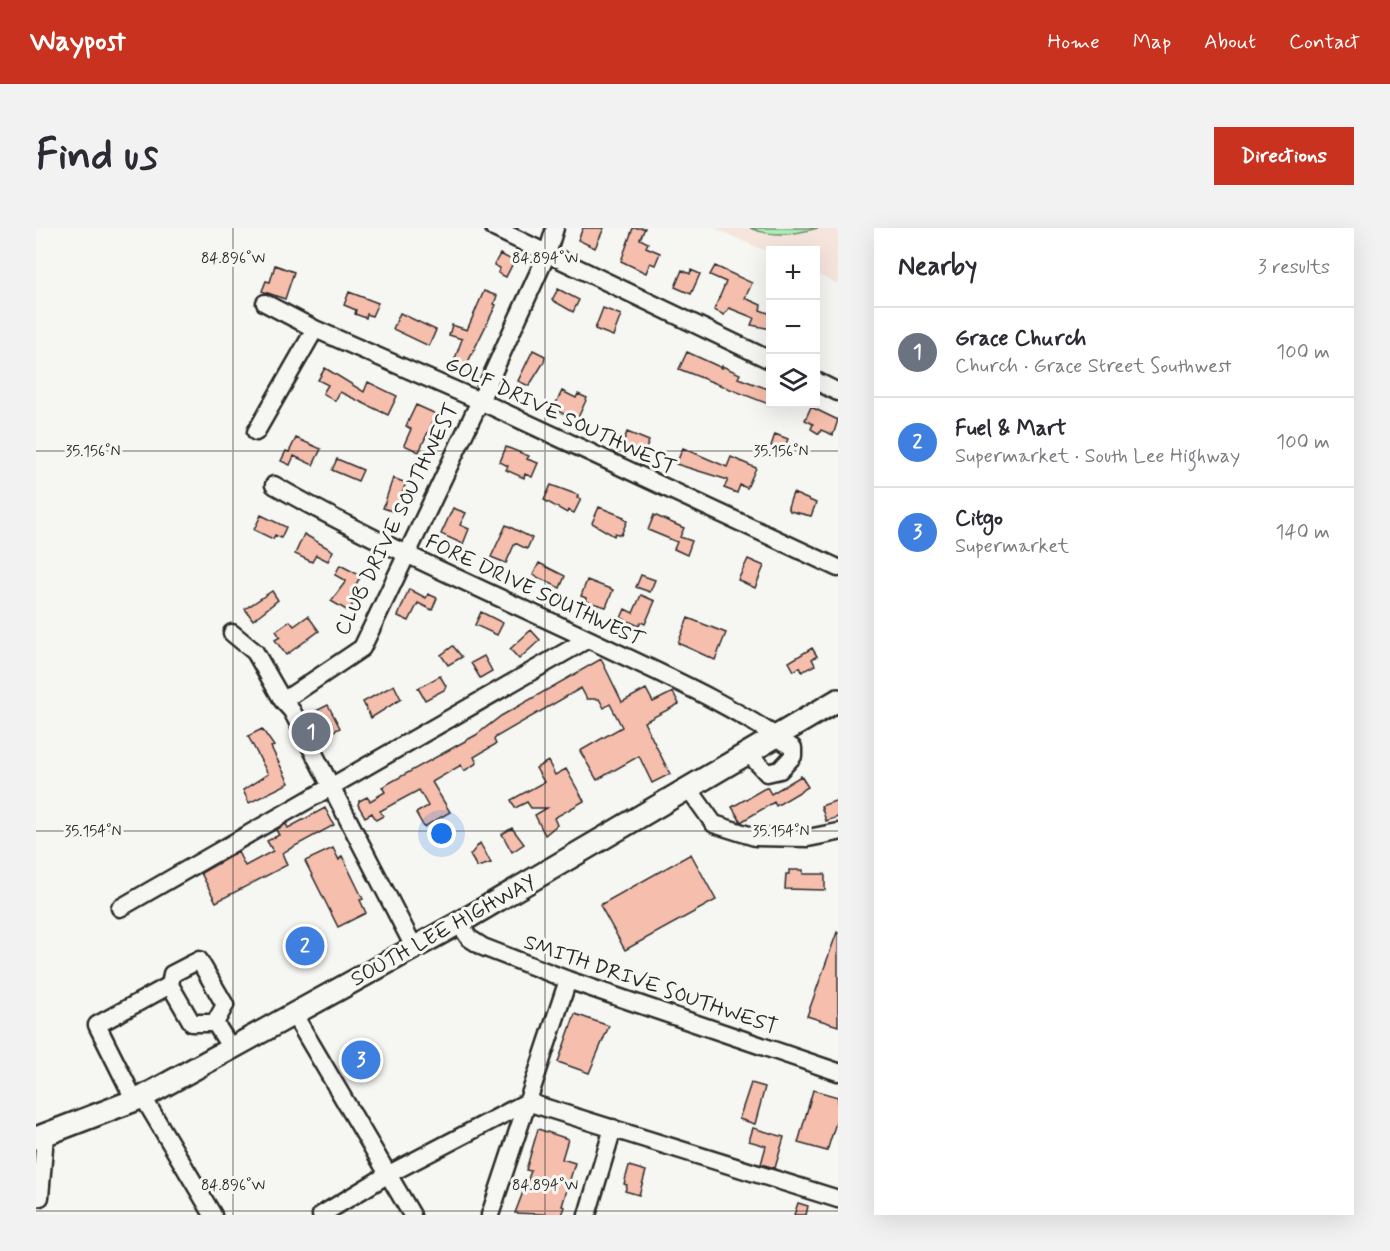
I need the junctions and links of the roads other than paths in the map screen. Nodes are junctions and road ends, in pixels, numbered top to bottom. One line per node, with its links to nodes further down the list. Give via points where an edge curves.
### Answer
1 (494, 228): 3 (street)
2 (555, 228): 3 (street, CLUB DRIVE SOUTHWEST)
3 (546, 254): 6 (street); 9 (street, CLUB DRIVE SOUTHWEST)
4 (265, 303): 5 (street, GOLF DRIVE SOUTHWEST)
5 (315, 329): 9 (street, GOLF DRIVE SOUTHWEST); 10 (street)
6 (766, 358)
7 (820, 383): 8 (street)
8 (838, 392)
9 (480, 401): 12 (street, CLUB DRIVE SOUTHWEST); 13 (street, GOLF DRIVE SOUTHWEST)
10 (256, 432)
11 (274, 485): 12 (street, FORE DRIVE SOUTHWEST)
12 (405, 554): 15 (street, FORE DRIVE SOUTHWEST); 17 (street, CLUB DRIVE SOUTHWEST, via 362,648)
13 (838, 568)
14 (232, 633): 17 (street, via 255,652)
15 (588, 639): 18 (street, FORE DRIVE SOUTHWEST, via 716,700); 20 (street)
16 (838, 700): 18 (main road, SOUTH LEE HIGHWAY)
17 (283, 701): 20 (street, via 292,711)
18 (777, 736): 19 (main road, SOUTH LEE HIGHWAY); 19 (street, via 793,748 793,756 780,770 767,773)
19 (748, 753): 21 (main road, SOUTH LEE HIGHWAY)
20 (331, 788): 23 (street); 25 (street)
21 (688, 789): 22 (street, via 714,824 755,837 808,838); 24 (main road, SOUTH LEE HIGHWAY)
22 (838, 832)
23 (120, 908)
24 (459, 923): 25 (main road, SOUTH LEE HIGHWAY); 26 (street, SMITH DRIVE SOUTHWEST, via 469,938 483,947)
25 (414, 947): 28 (main road, SOUTH LEE HIGHWAY)
26 (568, 980): 31 (street, SMITH DRIVE SOUTHWEST); 33 (street)
27 (170, 985): 29 (street, via 192,1023); 29 (street, via 172,974 199,960 225,1005); 32 (street, via 97,1025)
28 (293, 1013): 30 (main road, SOUTH LEE HIGHWAY); 36 (street)
29 (214, 1023): 30 (street)
30 (231, 1048): 32 (main road, SOUTH LEE HIGHWAY)
31 (838, 1072)
32 (139, 1098): 35 (main road, SOUTH LEE HIGHWAY); 39 (street)
33 (527, 1102): 34 (street); 36 (street); 42 (street)
34 (613, 1128): 38 (street); 43 (street)
35 (40, 1136): 37 (street, via 40,1197)
36 (387, 1175): 40 (street); 41 (street)
37 (36, 1198)
38 (838, 1199)
39 (213, 1215)
40 (321, 1215)
41 (412, 1215)
42 (490, 1215)
43 (587, 1215)

